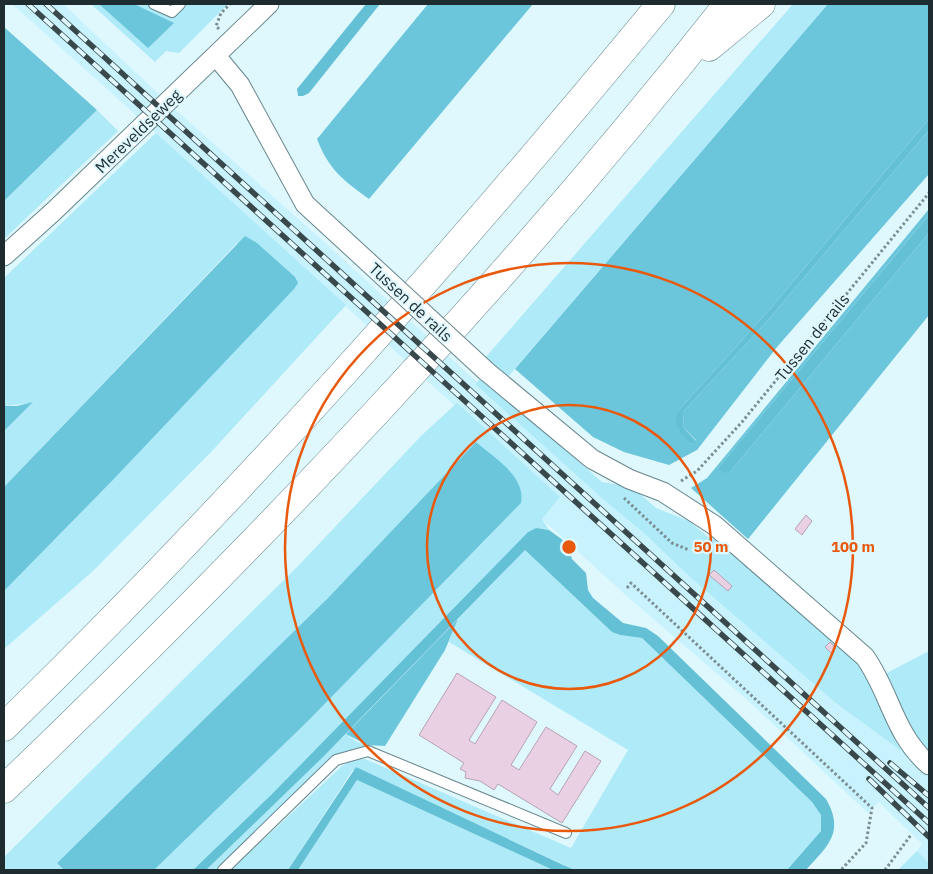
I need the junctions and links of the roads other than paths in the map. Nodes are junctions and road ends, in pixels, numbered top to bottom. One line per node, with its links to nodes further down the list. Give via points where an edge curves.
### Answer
1 (154, 4): 2 (lane, via 172,12)
2 (180, 4)
3 (270, 4): 8 (street, Mereveldseweg)
4 (643, 4): 9 (highway)
5 (661, 4): 9 (highway)
6 (728, 4): 10 (highway)
7 (761, 4): 10 (highway)
8 (216, 56): 11 (street, Mereveldseweg); 13 (street, Tussen de rails, bridge, via 240,85 305,204 486,371 592,459 629,479 663,492 714,524 865,657 908,744)
9 (606, 70): 12 (highway, via 425,284 296,428)
10 (664, 85): 14 (highway, via 468,313 307,488 183,615)
11 (4, 256)
12 (4, 727)
13 (929, 765)
14 (4, 789)
15 (566, 834): 16 (lane, via 368,751 336,760)
16 (223, 870)

